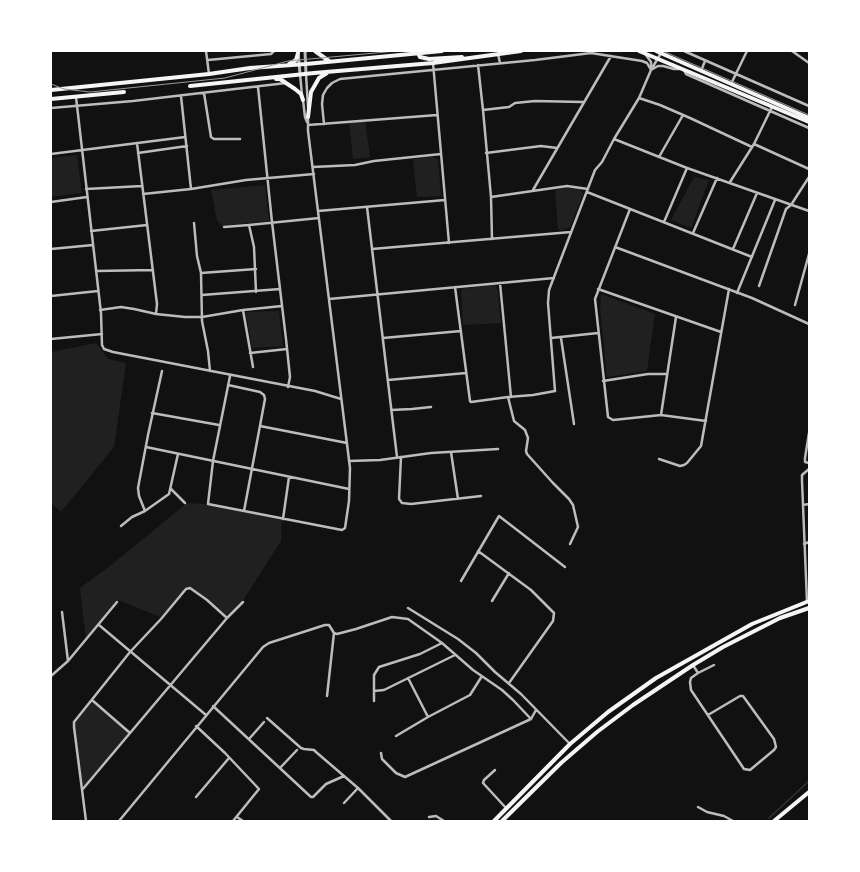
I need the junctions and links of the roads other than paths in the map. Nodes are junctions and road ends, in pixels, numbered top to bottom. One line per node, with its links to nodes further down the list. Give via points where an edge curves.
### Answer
1 (206, 51): 19 (street)
2 (274, 51): 19 (street, via 271,54)
3 (305, 51): 25 (street)
4 (315, 51): 20 (main road)
5 (442, 51): 12 (main road)
6 (522, 51): 15 (main road)
7 (656, 51): 14 (main road)
8 (684, 51): 21 (street)
9 (747, 51): 37 (street)
10 (792, 51): 24 (street)
11 (298, 52): 26 (street); 28 (main road, via 296,60)
12 (417, 52): 16 (main road, via 420,57 428,59); 20 (main road)
13 (642, 52): 18 (main road); 32 (street, via 651,62)
14 (661, 53): 18 (street); 33 (main road)
15 (498, 54): 16 (main road); 23 (street)
16 (481, 56): 22 (main road)
17 (610, 56): 23 (street, via 591,53); 32 (street, via 645,62); 51 (street)
18 (658, 58): 29 (main road); 32 (street)
19 (208, 60): 34 (street)
20 (329, 61): 25 (main road)
21 (705, 61): 33 (street); 37 (street)
22 (433, 63): 30 (main road); 31 (street)
23 (500, 63): 27 (street)
24 (809, 63)
25 (306, 64): 26 (main road); 36 (street)
26 (299, 65): 28 (main road); 35 (street)
27 (478, 65): 31 (street); 56 (street)
28 (287, 66): 34 (main road)
29 (683, 69): 32 (street, via 658,66); 54 (main road); 57 (street, via 686,74)
30 (351, 70): 36 (main road); 60 (main road, via 330,72 319,78 310,95)
31 (433, 70): 58 (street); 63 (street, via 340,79 332,83 323,95)
32 (651, 70): 48 (street)
33 (701, 71): 40 (main road)
34 (209, 74): 43 (main road)
35 (300, 74): 36 (main road); 38 (main road); 50 (street)
36 (306, 74): 60 (street)
37 (734, 74): 40 (street); 53 (street)
38 (271, 78): 39 (main road); 41 (main road)
39 (286, 83): 42 (street); 50 (main road, via 301,94)
40 (731, 84): 61 (main road)
41 (190, 86)
42 (258, 87): 45 (street); 84 (street)
43 (51, 90)
44 (124, 92): 47 (main road)
45 (204, 93): 46 (street); 67 (street, via 211,136)
46 (181, 96): 52 (street); 66 (street)
47 (76, 97): 49 (main road); 52 (street)
48 (639, 98): 59 (street); 68 (street)
49 (51, 99)
50 (303, 100): 64 (street)
51 (583, 102): 56 (street, via 535,101); 72 (street)
52 (77, 105): 55 (street); 73 (street)
53 (809, 106)
54 (772, 107): 57 (street); 62 (main road)
55 (51, 108)
56 (483, 110): 75 (street)
57 (770, 111): 65 (street); 70 (street)
58 (437, 115): 63 (street); 77 (street)
59 (683, 115): 70 (street); 78 (street)
60 (308, 117): 64 (street)
61 (809, 118)
62 (809, 122)
63 (324, 124): 64 (street)
64 (308, 125): 79 (street)
65 (809, 128)
66 (186, 137): 69 (street); 71 (street)
67 (240, 139)
68 (614, 139): 78 (street); 91 (street, via 602,162 594,170)
69 (136, 143): 73 (street); 74 (street)
70 (753, 145): 81 (street); 86 (street)
71 (187, 146): 74 (street); 89 (street)
72 (556, 148): 75 (street, via 540,146); 90 (street)
73 (82, 150): 76 (street); 88 (street)
74 (138, 153): 87 (street)
75 (486, 153): 95 (street)
76 (51, 154)
77 (441, 154): 79 (street, via 355,165); 96 (street)
78 (659, 157): 80 (street)
79 (313, 167): 82 (street)
80 (687, 168): 85 (street); 106 (street)
81 (809, 169)
82 (314, 174): 84 (street); 102 (street)
83 (809, 177): 99 (street)
84 (268, 178): 89 (street); 105 (street)
85 (717, 178): 86 (street); 113 (street)
86 (730, 182): 92 (street)
87 (142, 186): 88 (street); 93 (street)
88 (86, 189): 94 (street)
89 (191, 189): 93 (street)
90 (532, 190): 91 (street, via 566,186); 95 (street)
91 (588, 190): 101 (street); 112 (street)
92 (757, 193): 97 (street); 120 (street)
93 (143, 194): 109 (street)
94 (87, 197): 98 (street); 111 (street)
95 (491, 197): 114 (street)
96 (445, 200): 100 (street); 115 (street)
97 (775, 200): 99 (street); 122 (street)
98 (51, 202)
99 (791, 205): 103 (street); 129 (street, via 786,209)
100 (367, 207): 102 (street); 119 (street)
101 (630, 209): 106 (street); 117 (street)
102 (318, 211): 104 (street)
103 (809, 211)
104 (319, 218): 105 (street); 140 (street)
105 (272, 222): 108 (street); 131 (street)
106 (664, 222): 113 (street)
107 (194, 223): 126 (street)
108 (249, 225): 110 (street); 123 (street)
109 (147, 226): 111 (street); 124 (street)
110 (224, 227)
111 (91, 231): 116 (street)
112 (571, 232): 114 (street); 127 (street)
113 (693, 234): 120 (street)
114 (492, 239): 115 (street)
115 (449, 242): 119 (street)
116 (93, 245): 118 (street); 125 (street)
117 (615, 247): 132 (street); 133 (street)
118 (51, 249)
119 (372, 249): 137 (street)
120 (733, 249): 122 (street)
121 (809, 254): 141 (street)
122 (752, 257): 136 (street)
123 (256, 269): 126 (street); 135 (street)
124 (153, 270): 125 (street); 145 (street)
125 (96, 271): 134 (street)
126 (201, 273): 139 (street)
127 (554, 278): 128 (street); 154 (street, via 549,290 548,303)
128 (500, 283): 130 (street); 169 (street)
129 (759, 286)
130 (455, 287): 137 (street); 149 (street)
131 (280, 289): 135 (street); 142 (street)
132 (598, 289): 146 (street); 151 (street, via 595,299)
133 (729, 289): 136 (street); 150 (street)
134 (98, 291): 138 (street); 143 (street)
135 (256, 292): 139 (street)
136 (737, 293): 148 (street)
137 (378, 294): 140 (street); 153 (street)
138 (51, 296)
139 (202, 296): 147 (street)
140 (329, 299): 170 (street)
141 (795, 305)
142 (282, 306): 144 (street); 157 (street)
143 (100, 310): 145 (street, via 121,308); 152 (street)
144 (243, 310): 147 (street); 158 (street)
145 (156, 314): 147 (street)
146 (676, 316): 150 (street); 163 (street)
147 (202, 317): 160 (street)
148 (809, 324)
149 (461, 331): 153 (street); 162 (street)
150 (721, 332): 175 (street)
151 (598, 333): 155 (street); 166 (street)
152 (102, 334): 156 (street); 160 (street, via 102,347 107,351)
153 (383, 338): 165 (street)
154 (551, 338): 155 (street); 169 (street, via 555,391)
155 (561, 338): 176 (street)
156 (51, 339)
157 (287, 349): 158 (street); 168 (street, via 290,377)
158 (250, 353): 159 (street)
159 (252, 367)
160 (210, 371): 164 (street)
161 (162, 373): 173 (street)
162 (466, 374): 165 (street); 169 (street, via 471,402)
163 (667, 374): 166 (street, via 648,374); 174 (street)
164 (230, 376): 167 (street); 168 (street)
165 (388, 380): 172 (street)
166 (603, 381): 174 (street, via 608,417 612,420)
167 (228, 385): 177 (street); 178 (street, via 264,395)
168 (288, 387): 170 (street, via 315,391)
169 (510, 397): 206 (street, via 514,421 525,430 528,438 527,454 573,505 578,527)
170 (341, 399): 180 (street)
171 (431, 407): 172 (street)
172 (391, 410): 185 (street)
173 (152, 413): 177 (street); 181 (street)
174 (661, 415): 175 (street)
175 (706, 421): 187 (street, via 703,442 684,465)
176 (574, 424)
177 (219, 426): 188 (street)
178 (260, 426): 180 (street); 192 (street)
179 (809, 433): 190 (street, via 805,458)
180 (347, 443): 189 (street)
181 (146, 447): 184 (street); 201 (street, via 138,492)
182 (498, 449): 183 (street)
183 (451, 452): 186 (street); 197 (street)
184 (178, 454): 188 (street); 194 (street)
185 (397, 457): 186 (street); 189 (street)
186 (401, 457): 197 (street, via 401,502 411,504)
187 (659, 459)
188 (213, 461): 192 (street); 202 (street, via 208,503)
189 (349, 462): 195 (street)
190 (809, 463)
191 (809, 469): 200 (street, via 802,475)
192 (251, 470): 193 (street); 202 (street)
193 (289, 477): 195 (street); 203 (street)
194 (171, 489): 198 (street); 201 (street, via 169,494)
195 (349, 489): 203 (street, via 345,528 342,530)
196 (481, 496): 197 (street)
197 (458, 499)
198 (185, 503)
199 (809, 504): 200 (street)
200 (803, 506): 207 (street)
201 (145, 511): 204 (street)
202 (244, 511): 203 (street)
203 (283, 519)
204 (121, 526)
205 (809, 542): 207 (street)
206 (570, 544)
207 (804, 544): 213 (street)
208 (478, 551): 209 (street, via 499,516); 210 (street); 211 (street)
209 (565, 567)
210 (508, 573): 212 (street); 232 (street, via 554,613 554,621)
211 (461, 580)
212 (492, 601)
213 (808, 601): 250 (main road, via 752,624 668,670 608,712)
214 (117, 602): 220 (street)
215 (243, 602): 219 (street)
216 (408, 608): 232 (street, via 458,639)
217 (809, 608): 226 (main road, via 762,626)
218 (62, 612): 225 (street)
219 (226, 618): 223 (street, via 198,593 190,588 184,590); 233 (street)
220 (99, 625): 223 (street); 225 (street)
221 (334, 633): 222 (street, via 398,617 408,619); 235 (street); 238 (street, via 329,625 325,625 266,645)
222 (442, 643): 224 (street); 234 (street, via 420,654 379,667 374,675)
223 (130, 652): 233 (street); 236 (street)
224 (455, 655): 230 (street); 231 (street)
225 (68, 661): 229 (street)
226 (693, 664): 228 (street); 273 (main road, via 597,732 548,774)
227 (714, 665): 228 (street)
228 (698, 673): 241 (street, via 691,678 691,690)
229 (51, 676)
230 (482, 676): 242 (street, via 470,695); 244 (street, via 513,700)
231 (408, 678): 234 (street, via 384,690); 242 (street)
232 (509, 683): 239 (street)
233 (170, 685): 240 (street); 247 (street)
234 (374, 691): 237 (street)
235 (327, 696)
236 (92, 700): 247 (street); 258 (street, via 74,722)
237 (374, 701)
238 (213, 706): 240 (street); 249 (street)
239 (536, 710): 244 (street); 250 (street)
240 (206, 715): 246 (street)
241 (708, 715): 241 (street, via 744,769 750,770 776,747 774,739 745,698 740,696)
242 (428, 717): 248 (street)
243 (267, 718): 256 (street, via 301,748 316,752)
244 (531, 719): 252 (street, via 405,777 391,769 382,759)
245 (264, 722): 249 (street)
246 (196, 726): 253 (street); 267 (street)
247 (130, 733): 258 (street)
248 (396, 736)
249 (249, 739): 254 (street)
250 (570, 744): 263 (main road)
251 (297, 750): 254 (street)
252 (381, 753)
253 (229, 758): 260 (street); 264 (street, via 259,789)
254 (280, 768): 256 (street, via 312,797 326,784)
255 (495, 770): 263 (street, via 483,783)
256 (344, 776): 257 (street)
257 (358, 788): 261 (street); 270 (street)
258 (82, 790): 266 (street)
259 (809, 792): 275 (main road)
260 (196, 797)
261 (344, 803)
262 (698, 807): 274 (street)
263 (506, 809): 272 (main road)
264 (237, 817): 268 (street); 269 (street)
265 (429, 818): 271 (street, via 436,816)
266 (86, 821)
267 (120, 821)
268 (233, 821)
269 (243, 821)
270 (391, 821)
271 (444, 821)
272 (494, 821)
273 (502, 821)
274 (732, 821)
275 (774, 821)

